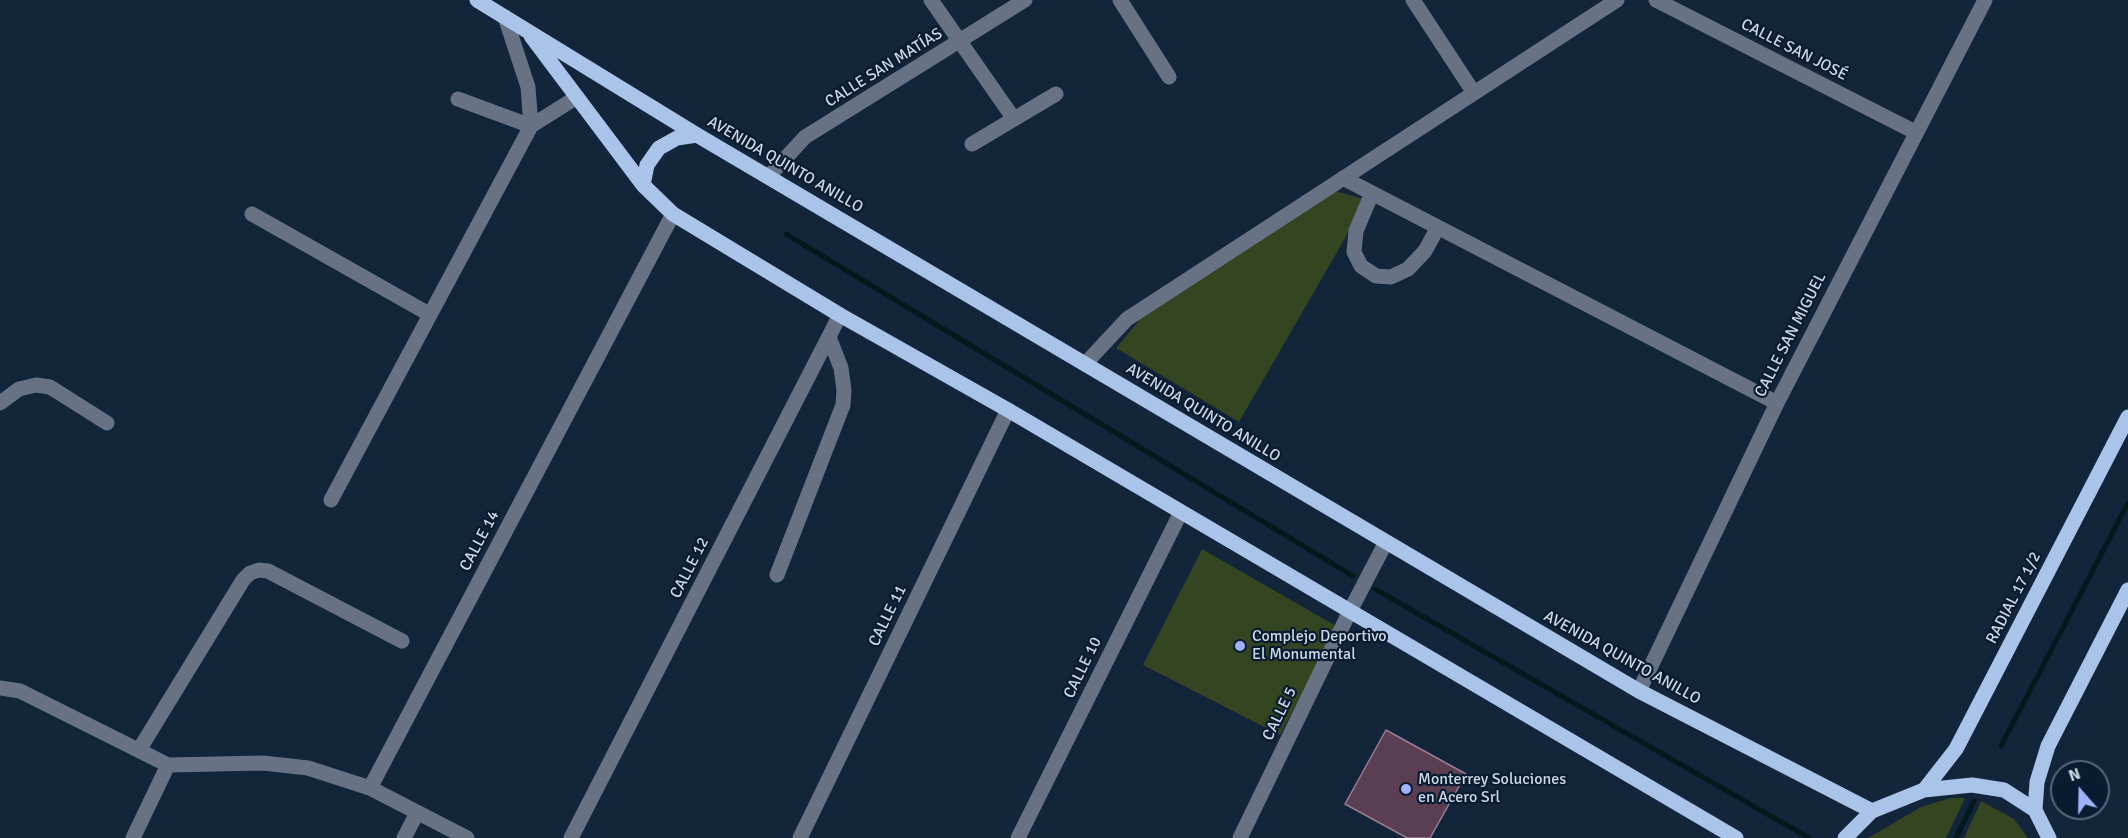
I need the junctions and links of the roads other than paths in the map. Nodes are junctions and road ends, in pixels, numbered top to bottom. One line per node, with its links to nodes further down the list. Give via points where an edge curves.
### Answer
1 (477, 0): 9 (main road, AVENIDA QUINTO ANILLO)
2 (931, 0): 11 (street)
3 (1025, 0): 11 (street, CALLE SAN MATÍAS)
4 (1120, 0): 12 (street)
5 (1413, 0): 13 (street)
6 (1617, 0): 13 (street)
7 (1656, 0): 19 (street, CALLE SAN JOSÉ)
8 (1984, 0): 19 (street, CALLE SAN MIGUEL)
9 (505, 17): 10 (main road, AVENIDA QUINTO ANILLO); 18 (street, via 528,87)
10 (525, 29): 15 (main road, AVENIDA QUINTO ANILLO); 20 (main road, AVENIDA QUINTO ANILLO)
11 (962, 41): 17 (street); 22 (street, CALLE SAN MATÍAS, via 806,137)
12 (1170, 77)
13 (1473, 93): 23 (street)
14 (1056, 94): 17 (street)
15 (577, 98): 18 (street); 24 (main road, AVENIDA QUINTO ANILLO)
16 (458, 99): 18 (street)
17 (1014, 119): 21 (street)
18 (531, 126): 29 (street)
19 (1915, 132): 34 (street, CALLE SAN MIGUEL)
20 (697, 135): 22 (main road, AVENIDA QUINTO ANILLO); 24 (main road, via 676,138 659,148 647,165)
21 (972, 144)
22 (769, 176): 32 (main road, AVENIDA QUINTO ANILLO)
23 (1343, 178): 25 (street); 32 (street, via 1127,319)
24 (643, 185): 27 (main road, AVENIDA QUINTO ANILLO)
25 (1372, 193): 28 (street); 28 (street, via 1356,231 1354,252 1361,266 1376,276 1391,277 1408,269 1425,251)
26 (252, 214): 29 (street)
27 (673, 214): 30 (main road, AVENIDA QUINTO ANILLO); 49 (street, CALLE 14)
28 (1438, 227): 34 (street)
29 (429, 314): 38 (street)
30 (840, 315): 31 (street, CALLE 12); 35 (main road, AVENIDA QUINTO ANILLO)
31 (829, 337): 41 (street, via 840,368 843,405); 57 (street, CALLE 12)
32 (1085, 364): 40 (main road, AVENIDA QUINTO ANILLO)
33 (0, 403): 37 (street, via 19,389 50,387)
34 (1777, 403): 46 (street, CALLE SAN MIGUEL)
35 (1008, 410): 39 (main road, AVENIDA QUINTO ANILLO); 58 (street, CALLE 11)
36 (2128, 417): 50 (main road, RADIAL 17 1/2, via 1956,749)
37 (107, 423)
38 (331, 500)
39 (1180, 514): 43 (main road, AVENIDA QUINTO ANILLO); 59 (street, CALLE 10)
40 (1386, 542): 43 (street, CALLE 5); 46 (main road, AVENIDA QUINTO ANILLO)
41 (777, 575)
42 (2128, 590): 51 (main road, via 2048,746 2037,782)
43 (1350, 610): 60 (street, CALLE 5); 61 (main road, AVENIDA QUINTO ANILLO)
44 (402, 641): 47 (street, via 268,571 250,573)
45 (0, 688): 47 (street, via 20,691)
46 (1639, 691): 52 (main road, AVENIDA QUINTO ANILLO)
47 (139, 750): 48 (street)
48 (168, 765): 49 (street, via 263,763 308,768); 54 (street)
49 (370, 788): 53 (street)
50 (1924, 790): 51 (main road, via 1972,785 2004,790); 52 (main road)
51 (2035, 810): 63 (main road)
52 (1872, 811): 62 (main road)
53 (417, 813): 55 (street); 56 (street)
54 (133, 838)
55 (404, 838)
56 (466, 838)
57 (571, 838)
58 (800, 838)
59 (1018, 838)
60 (1240, 838)
61 (1736, 838)
62 (1845, 838)
63 (2049, 838)

